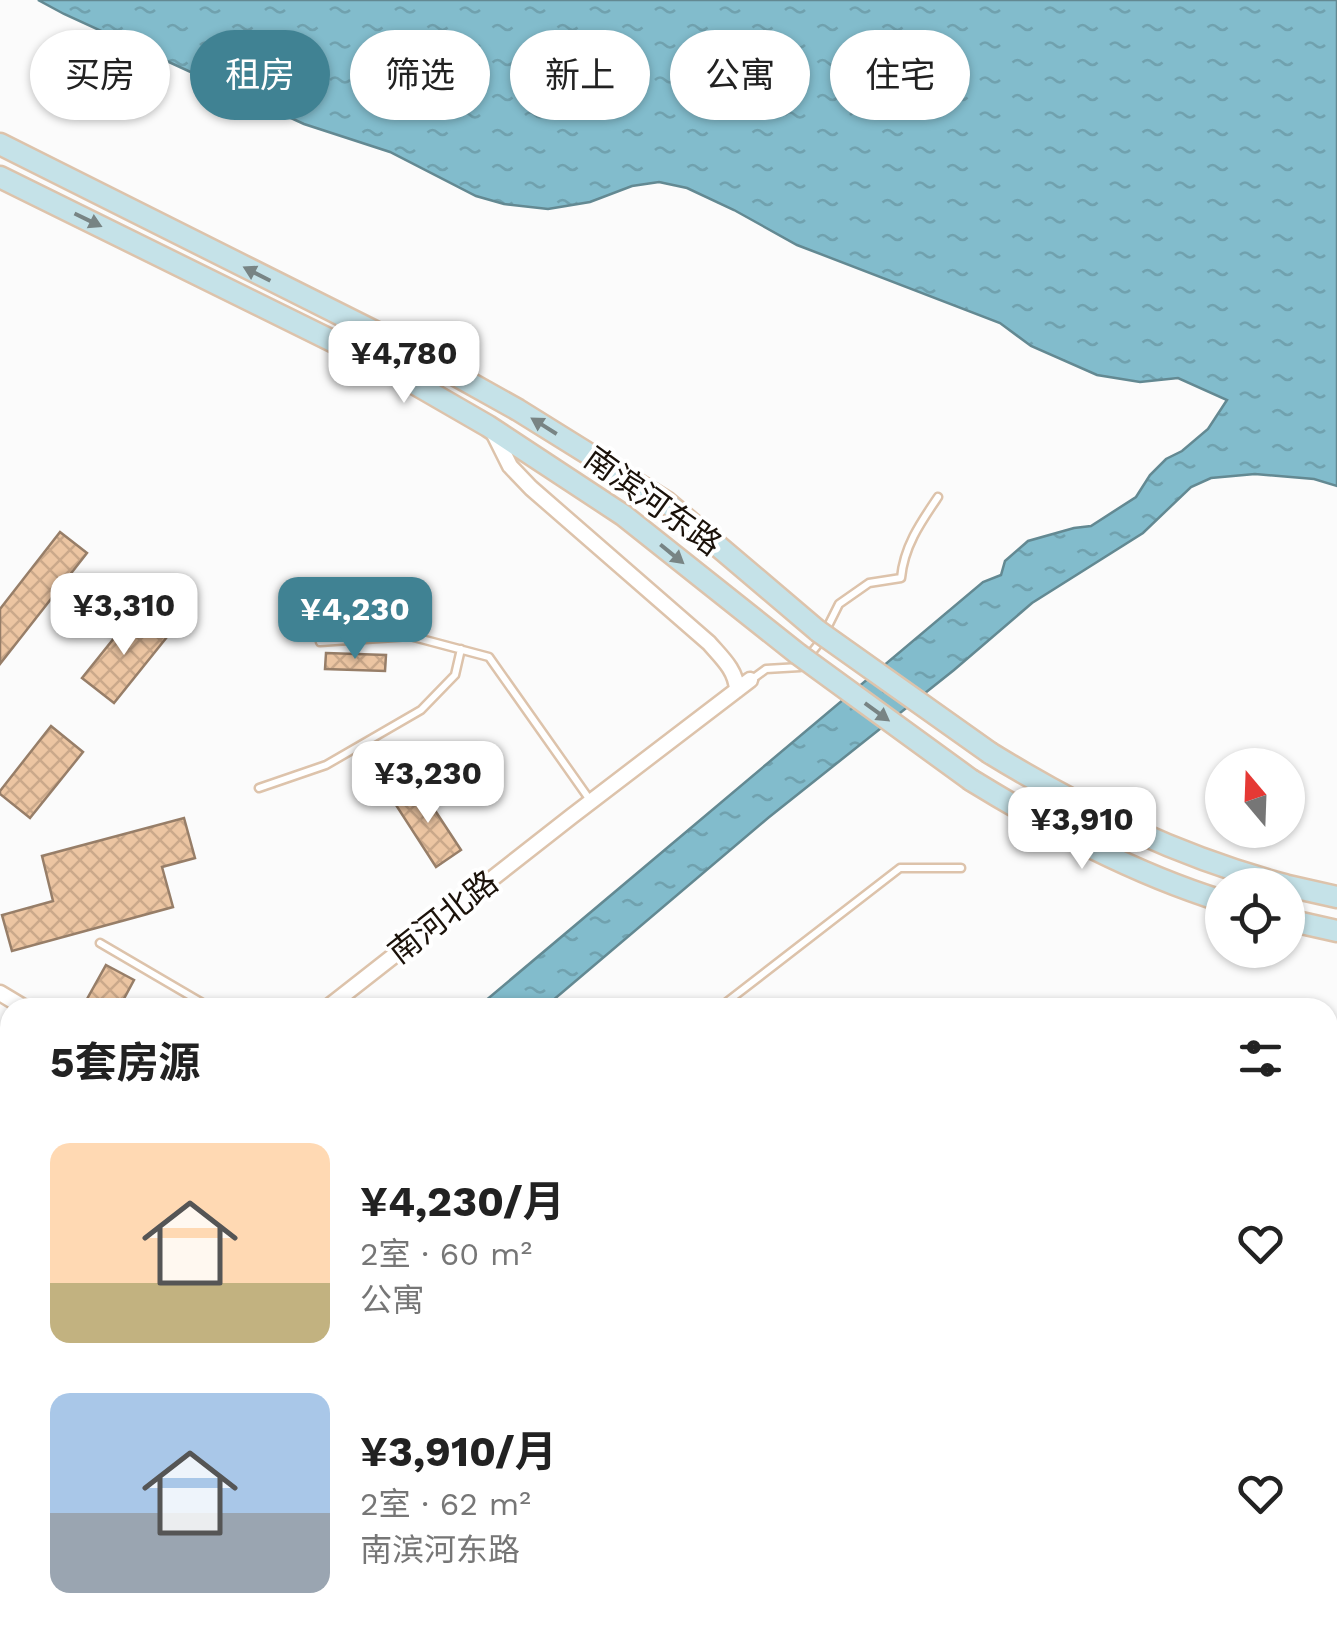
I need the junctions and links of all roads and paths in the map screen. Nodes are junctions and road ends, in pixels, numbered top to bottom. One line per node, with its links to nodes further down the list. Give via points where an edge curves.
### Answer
1 (0, 144): 11 (main road, 南滨河东路, one-way to 1, bridge, via 1143,836 990,753 818,630 666,502 518,410)
2 (0, 177): 3 (main road, 南滨河东路, one-way to 3, via 392,370)
3 (488, 426): 7 (street, via 510,466 709,643); 13 (main road, 南滨河东路, one-way to 13, bridge, via 623,515 971,780 1088,847)
4 (938, 496): 7 (lane, via 903,558 901,578 869,583 839,604 800,667 766,669)
5 (320, 642): 6 (lane, via 410,636)
6 (460, 649): 8 (lane, via 455,675 422,710 326,766); 9 (lane, via 489,656)
7 (744, 685): 9 (street, 南河北路)
8 (259, 788)
9 (591, 801): 19 (street, 南河北路)
10 (961, 868): 20 (lane, via 900,868)
11 (1231, 868)
12 (1305, 889): 14 (main road, 南滨河东路)
13 (1205, 896)
14 (1337, 897)
15 (1305, 924): 16 (main road)
16 (1337, 932)
17 (100, 943): 18 (lane)
18 (194, 998)
19 (340, 998)
20 (732, 998)

